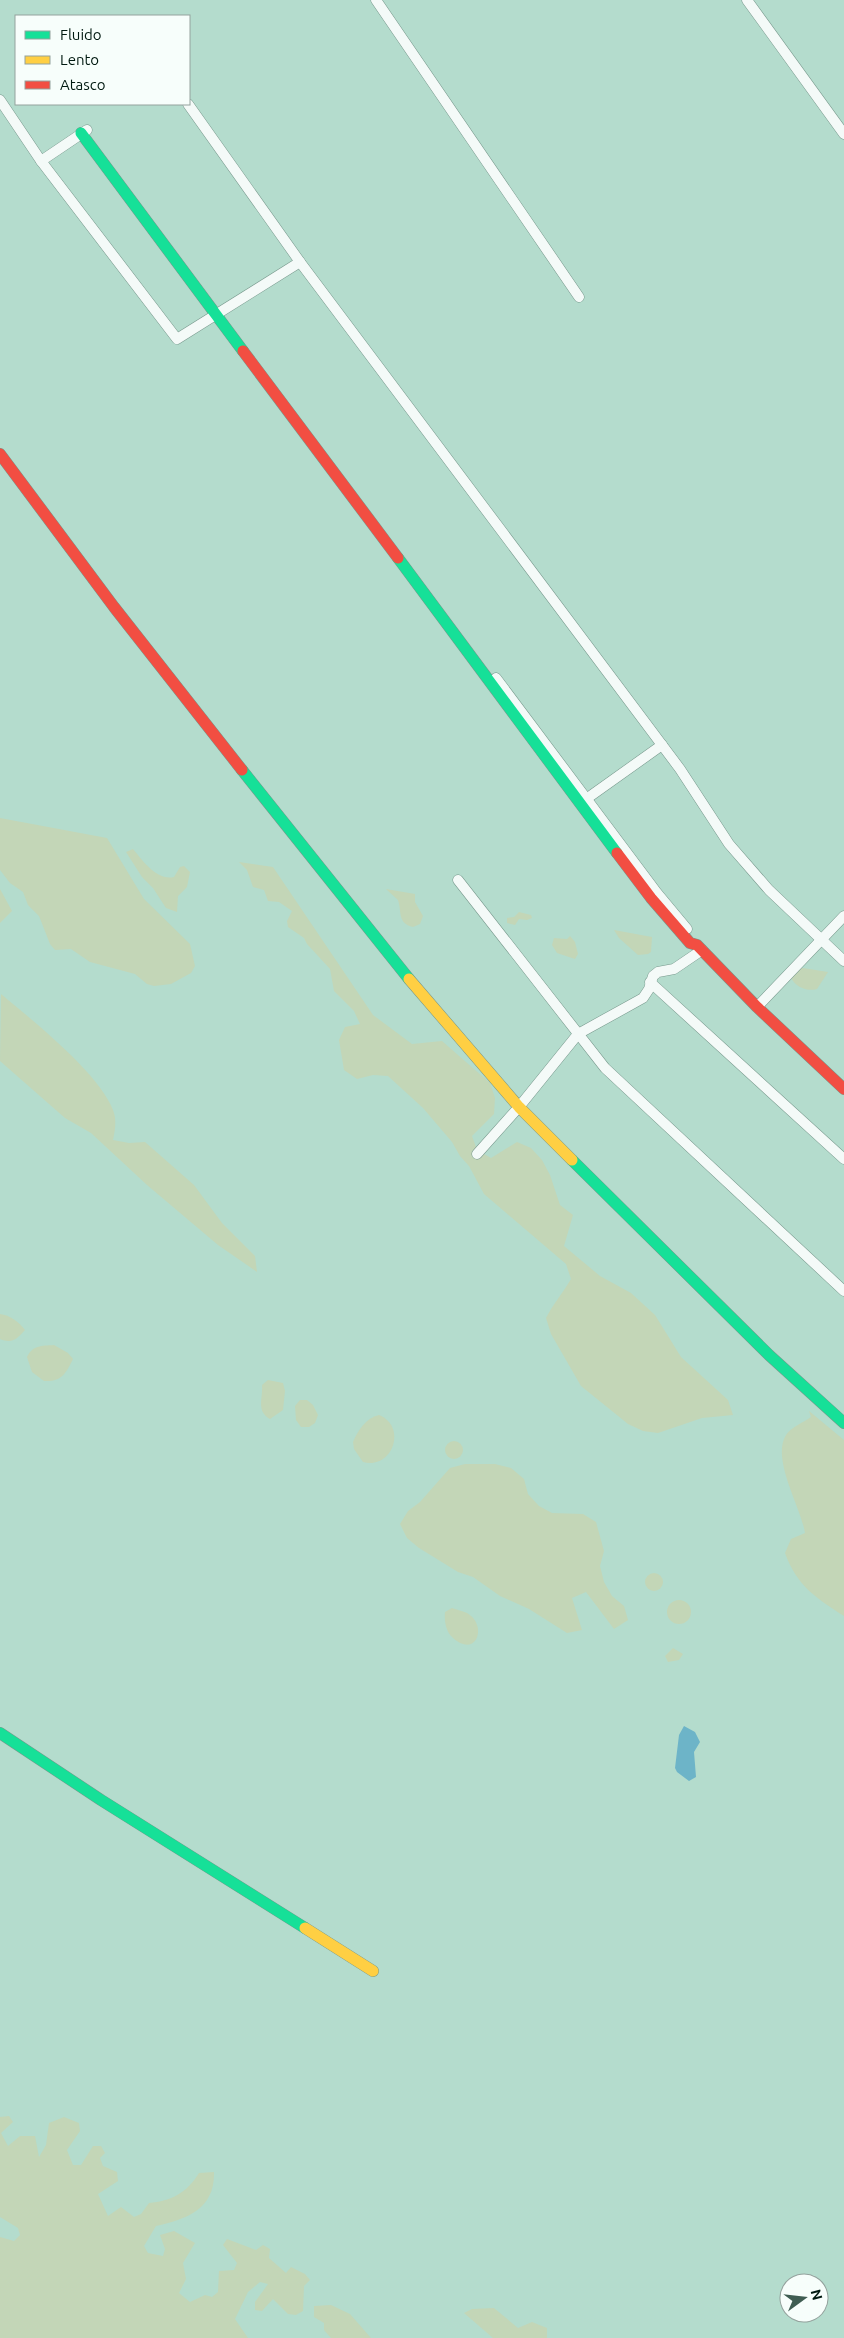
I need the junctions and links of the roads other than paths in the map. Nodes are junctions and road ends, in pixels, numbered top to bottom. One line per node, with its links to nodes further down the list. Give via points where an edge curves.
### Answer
1 (376, 0): 9 (street)
2 (748, 0): 6 (street)
3 (0, 100): 7 (street)
4 (189, 105): 8 (street)
5 (84, 131): 7 (street); 10 (street)
6 (844, 134)
7 (41, 161): 10 (street, via 177,339)
8 (300, 262): 10 (street); 12 (street)
9 (579, 298)
10 (219, 313): 13 (street)
11 (0, 454): 23 (street, via 114,607 292,833 426,1000)
12 (662, 745): 13 (street); 16 (street, via 730,844 769,890)
13 (584, 801): 17 (street, via 652,898 690,943)
14 (458, 880): 21 (street)
15 (844, 916): 16 (street)
16 (820, 938): 18 (street); 20 (street)
17 (699, 947): 19 (street, via 674,969 658,972); 20 (street)
18 (844, 961)
19 (650, 982): 21 (street, via 643,998); 25 (street)
20 (757, 1007): 22 (street)
21 (578, 1034): 23 (street); 26 (street, via 606,1068)
22 (844, 1089)
23 (519, 1107): 24 (street); 27 (street, via 769,1355)
24 (478, 1154)
25 (844, 1159)
26 (844, 1291)
27 (844, 1423)
28 (0, 1733): 29 (street)
29 (373, 1971)

